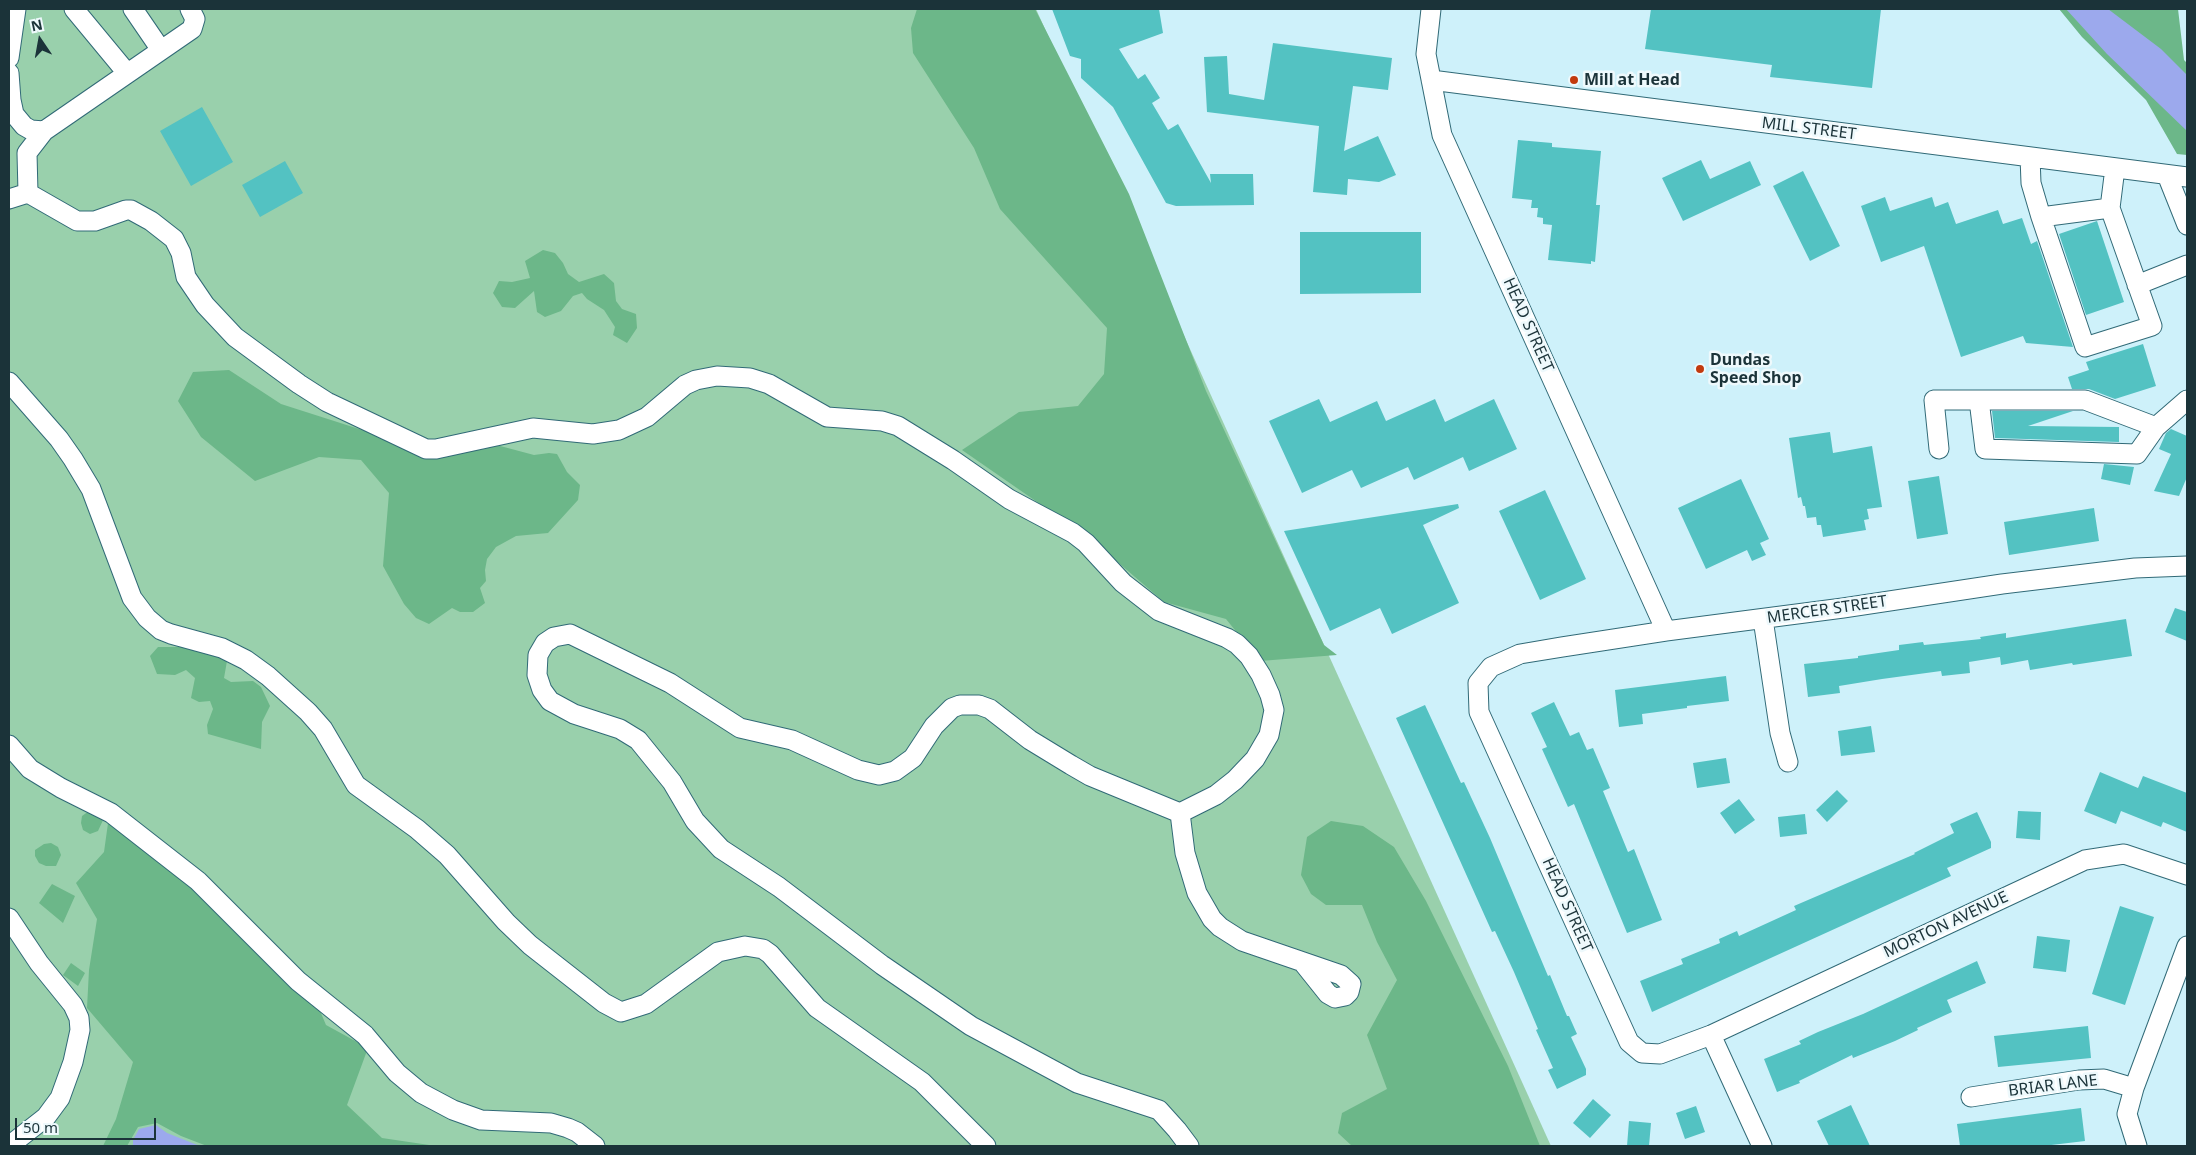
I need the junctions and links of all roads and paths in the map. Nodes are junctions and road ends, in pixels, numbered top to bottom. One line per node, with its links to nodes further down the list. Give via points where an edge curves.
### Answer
1 (16, 9): 7 (street)
2 (74, 9): 9 (street)
3 (133, 9): 6 (street)
4 (190, 9): 6 (street, via 195,19 192,28)
5 (1430, 9): 10 (street, HEAD STREET, via 1426,54)
6 (161, 50): 9 (street)
7 (9, 58)
8 (9, 73): 11 (street, via 14,114 31,130)
9 (127, 73): 11 (street)
10 (1431, 80): 12 (street, MILL STREET); 30 (street, HEAD STREET, via 1442,135)
11 (44, 131): 16 (street, via 27,153)
12 (2030, 157): 13 (street, MILL STREET); 19 (street, via 2031,183)
13 (2115, 168): 14 (street, MILL STREET); 18 (street)
14 (2166, 175): 15 (street, MILL STREET); 20 (street)
15 (2187, 178)
16 (28, 193): 17 (street); 34 (street, via 77,221 96,221 131,210 161,226 178,246 186,277 205,305 235,337 327,402 426,449 533,428 593,434 619,430 647,416 685,385 717,376 750,378 769,384 827,417 882,421 898,426 1009,499 1073,533 1123,583 1159,611 1226,638 1249,656 1261,675 1274,710 1269,735 1256,759 1235,780)
17 (9, 199)
18 (2110, 208): 19 (street); 22 (street)
19 (2041, 217): 22 (street, via 2085,346 2152,326)
20 (2187, 225)
21 (2187, 265): 22 (street)
22 (2137, 285)
23 (9, 382): 44 (street, via 74,459 102,515 132,598 147,618 171,634 222,648 268,676 323,729 356,785 447,855 530,945 604,1003 621,1012 646,1004 718,952 745,946 763,949 817,1008 922,1082)
24 (1979, 400): 26 (street, via 2085,400); 26 (street, via 1985,450 2136,454); 27 (street, via 1934,400)
25 (2187, 400): 26 (street)
26 (2156, 427)
27 (1939, 449)
28 (2187, 566): 29 (street, MERCER STREET, via 2134,568 2002,584)
29 (1763, 619): 30 (street, MERCER STREET); 33 (street, via 1780,733)
30 (1666, 631): 31 (street, MERCER STREET, via 1520,654 1491,667)
31 (1478, 683): 39 (street, HEAD STREET, via 1479,712 1629,1042 1642,1053 1660,1054)
32 (9, 745): 43 (street, via 30,769 111,813 198,881 298,980 364,1035 397,1073 421,1093 481,1120 551,1123 568,1128)
33 (1788, 762)
34 (1188, 810): 38 (street, via 1184,839 1191,878 1204,907 1216,923 1242,941); 45 (street, via 1090,776 1030,740 990,709 979,705 952,708 934,726 913,758 895,771 879,774 858,770 792,740 740,728 670,683 570,634 554,637 545,643 538,655 536,675 550,701 574,714 620,729 638,740 672,782 695,822 721,849 779,887 882,965 971,1026 1077,1084 1159,1110)
35 (2187, 875): 39 (street, MORTON AVENUE, via 2124,854 2085,860)
36 (9, 918): 42 (street, via 73,1005 80,1030 60,1098 46,1117)
37 (2187, 946): 40 (street)
38 (1304, 964)
39 (1711, 1035): 46 (street)
40 (2134, 1088): 41 (street, BRIAR LANE, via 2104,1079 2079,1080); 47 (street, via 2127,1114)
41 (1971, 1097)
42 (9, 1146)
43 (595, 1146)
44 (986, 1146)
45 (1189, 1146)
46 (1762, 1146)
47 (2137, 1146)

